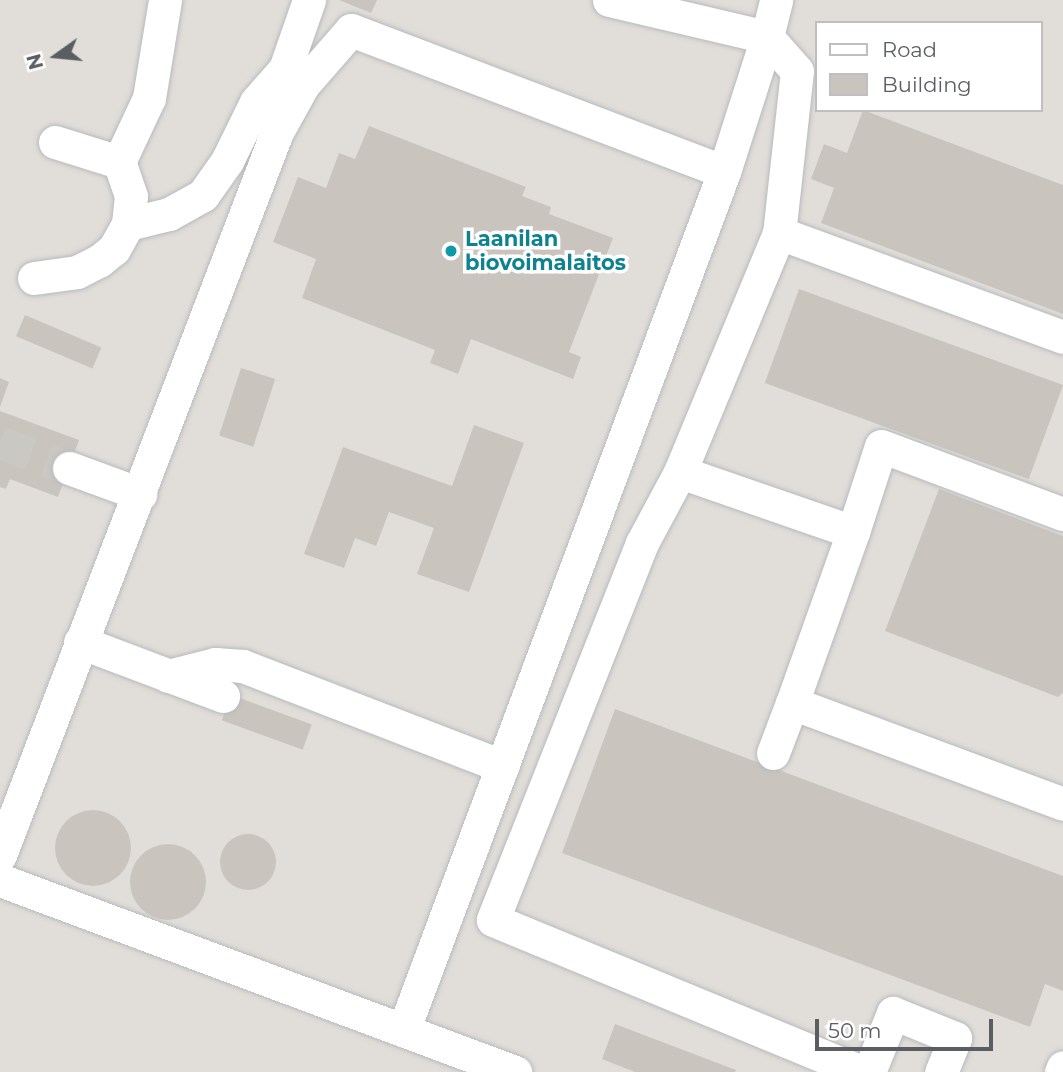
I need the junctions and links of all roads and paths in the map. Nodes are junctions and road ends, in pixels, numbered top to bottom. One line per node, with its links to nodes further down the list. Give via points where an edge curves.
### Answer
1 (144, 0): 7 (lane, via 138,41)
2 (165, 0): 7 (lane)
3 (309, 0): 11 (lane, via 285,69 256,102 227,161 203,194 169,214)
4 (609, 0): 6 (lane)
5 (776, 0): 6 (lane)
6 (767, 37): 10 (lane); 12 (lane, via 797,71)
7 (149, 98): 9 (lane)
8 (55, 142): 9 (lane)
9 (119, 162): 11 (lane, via 131,196)
10 (724, 172): 17 (lane, via 351,30 303,85 277,132); 25 (lane)
11 (128, 223): 13 (lane, via 114,249 99,261 77,272)
12 (779, 233): 14 (lane); 16 (lane)
13 (34, 278)
14 (1063, 337)
15 (69, 468): 17 (lane)
16 (680, 472): 19 (lane); 32 (lane, via 642,543 492,920)
17 (140, 494): 20 (lane)
18 (1063, 514): 19 (lane, via 881,446)
19 (853, 532): 23 (lane)
20 (80, 642): 21 (lane); 27 (lane)
21 (168, 676): 22 (lane); 25 (lane, via 215,664 243,666)
22 (223, 696)
23 (792, 703): 24 (lane); 26 (lane)
24 (773, 753)
25 (502, 766): 29 (lane)
26 (1063, 804)
27 (0, 855)
28 (0, 880): 29 (lane)
29 (404, 1029): 31 (lane)
30 (1063, 1067): 35 (lane)
31 (515, 1072)
32 (860, 1072)
33 (869, 1072): 34 (lane, via 893,1013 955,1038)
34 (941, 1072)
35 (1061, 1072)

